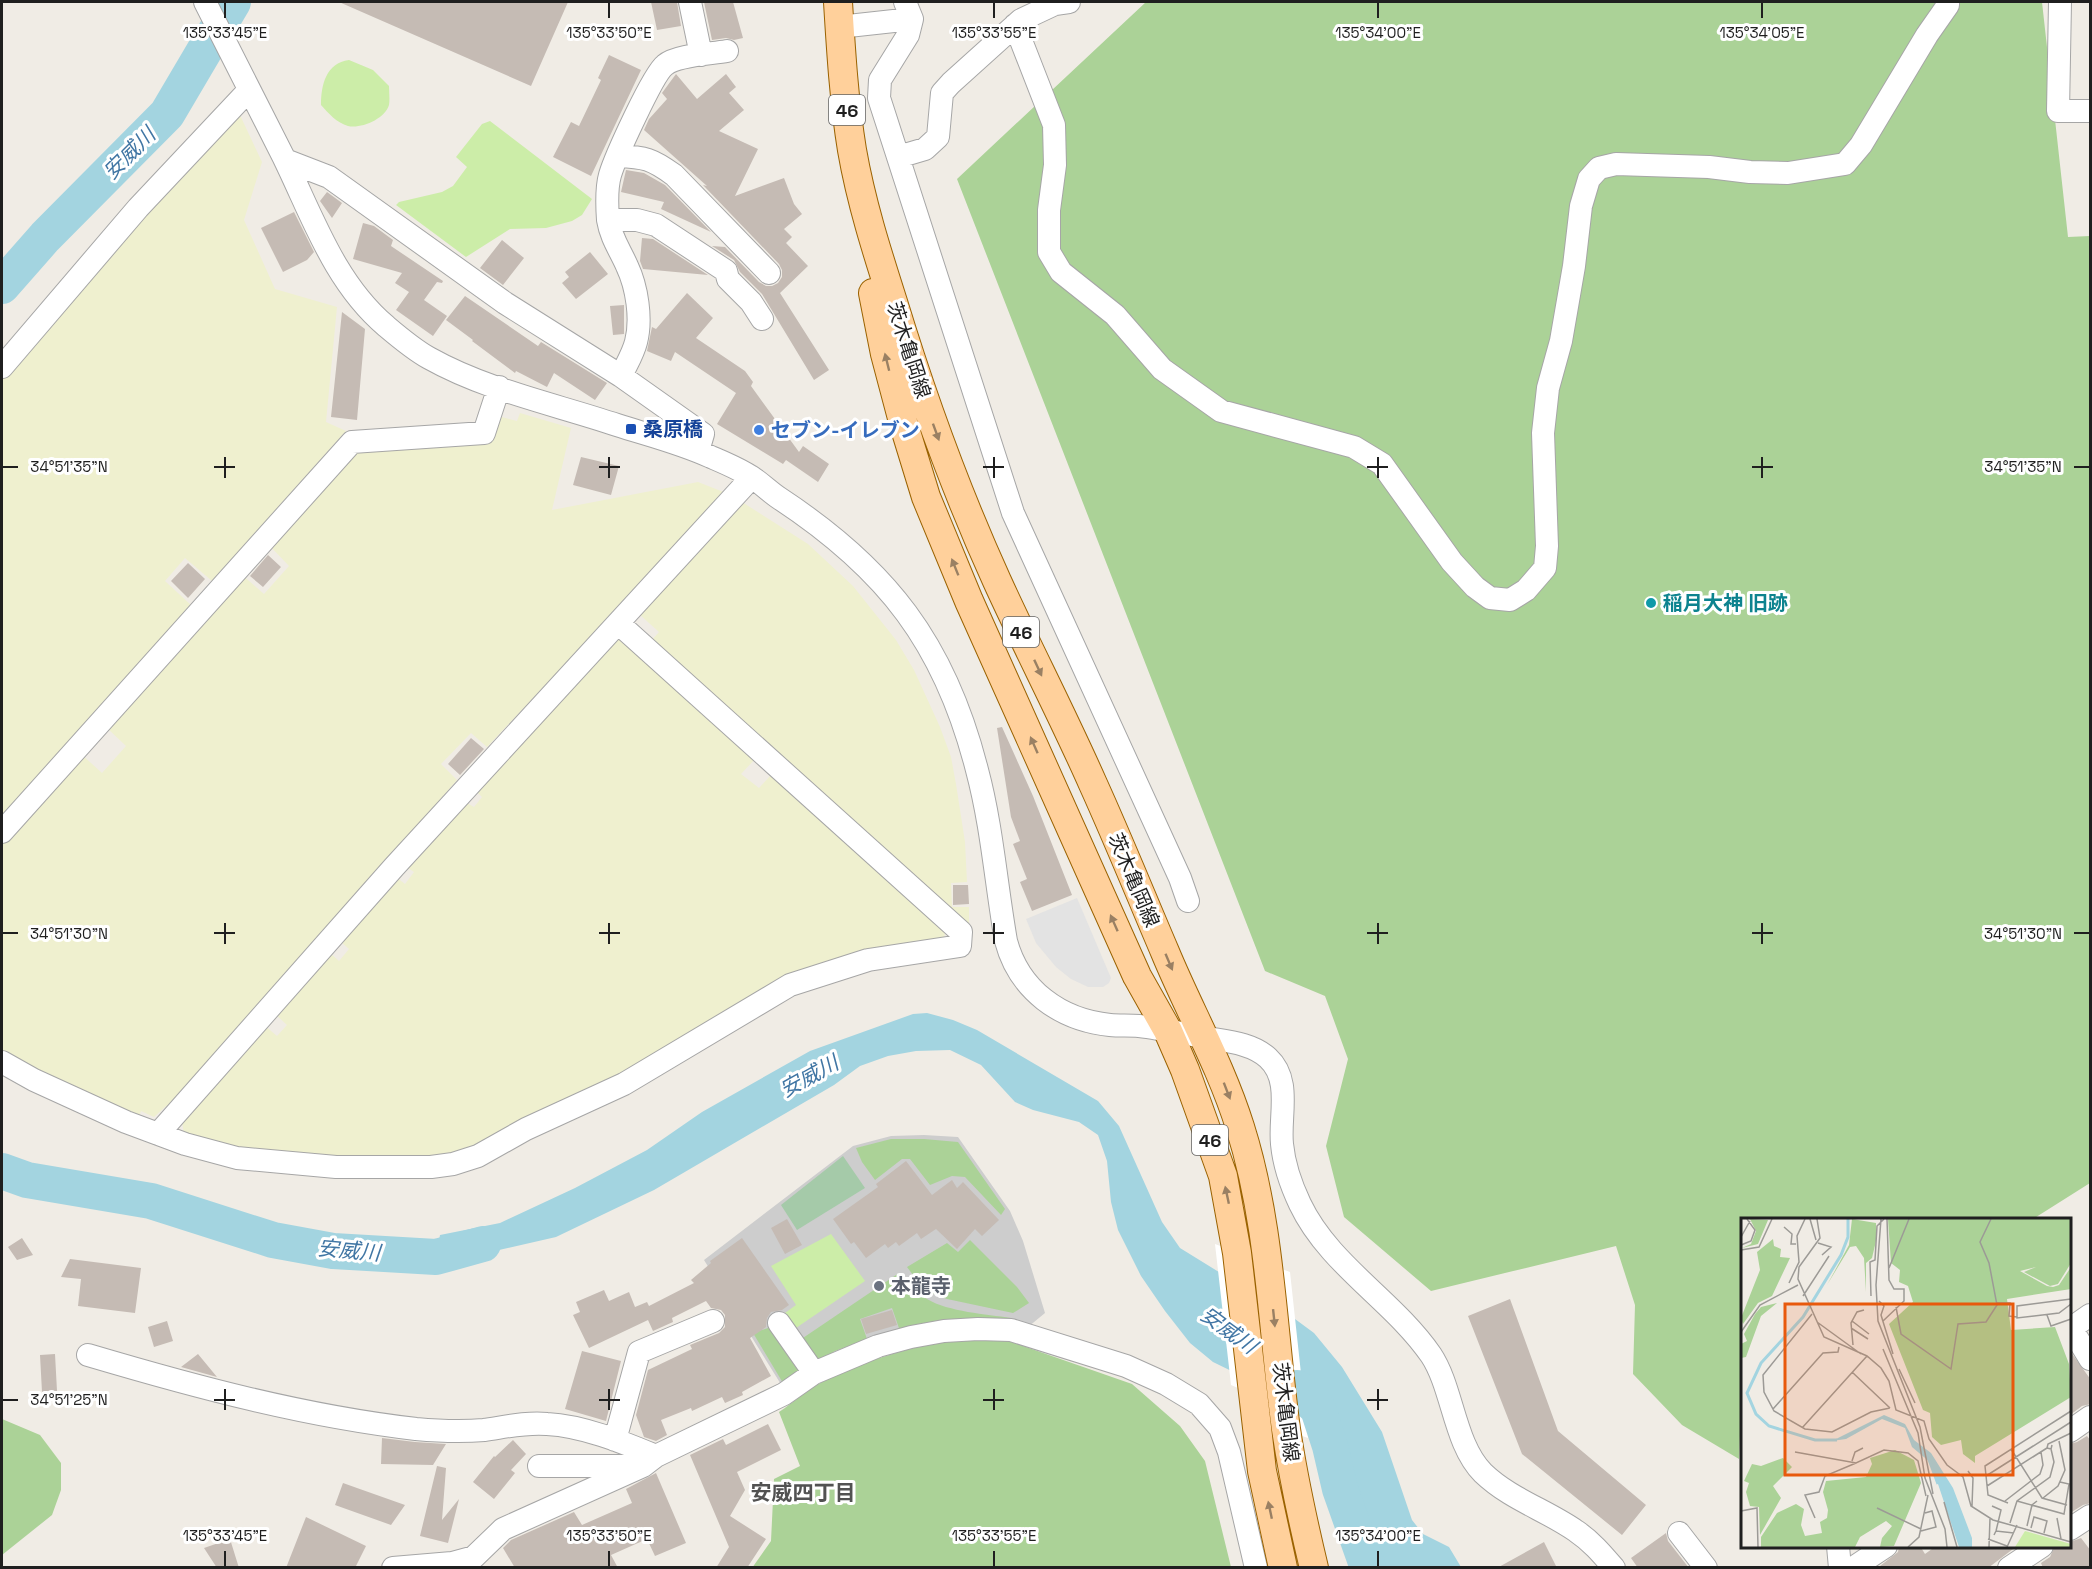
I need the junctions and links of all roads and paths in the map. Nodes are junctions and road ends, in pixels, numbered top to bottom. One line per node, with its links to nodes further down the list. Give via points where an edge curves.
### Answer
1 (205, 2): 11 (street)
2 (690, 2): 10 (street)
3 (1069, 2): 8 (street, via 1055,4)
4 (1948, 2): 8 (street, via 1861,145 1845,164 1788,173 1616,164 1599,168 1589,179 1581,206 1561,341 1548,388 1543,433 1545,568 1526,590 1510,600 1490,598 1475,587 1452,562 1382,464 1354,447 1221,411 1162,369 1114,315 1061,272 1049,252 1054,125)
5 (2060, 2): 12 (street, via 2058,111)
6 (909, 10): 7 (street); 14 (street, via 908,35 880,80 879,98)
7 (839, 14): 16 (main road, 茨木亀岡線 / 46, via 852,152)
8 (1016, 25): 14 (street, via 942,93 938,137 925,149)
9 (727, 51): 10 (street)
10 (700, 55): 13 (street, via 663,66)
11 (247, 84): 15 (street); 20 (street)
12 (2091, 111)
13 (618, 156): 17 (street, via 610,175); 18 (street, via 643,157 674,175)
14 (898, 157): 27 (street, via 1013,513)
15 (285, 160): 21 (street, via 329,177 505,303); 22 (street, via 320,237 370,311 427,357)
16 (867, 216): 28 (main road, 茨木亀岡線 / 46, one-way to 16, via 1137,976 926,497 885,354 873,290); 29 (main road, 茨木亀岡線 / 46, one-way to 29, via 908,352 958,489)
17 (608, 220): 19 (street, via 637,220 664,230 726,271 728,279); 21 (street, via 612,239 634,285 638,321 636,342)
18 (769, 273)
19 (762, 319)
20 (2, 367)
21 (621, 376): 23 (street, via 703,434)
22 (499, 387): 23 (street); 26 (street, via 484,433 352,442)
23 (698, 451): 24 (street)
24 (752, 477): 25 (street); 28 (street, via 825,530 882,582 911,617 939,662 956,700 977,769 1006,941 1023,978 1054,1008 1083,1021)
25 (618, 623): 31 (street, via 394,867); 31 (street, via 961,932 960,946 868,960 790,985 624,1084 478,1156 453,1164 361,1168 270,1162 228,1156)
26 (2, 832)
27 (1188, 901)
28 (1168, 1031): 29 (street); 53 (main road, 茨木亀岡線 / 46, one-way to 28, via 1262,1471 1237,1252 1223,1176)
29 (1204, 1037): 54 (main road, 茨木亀岡線 / 46, one-way to 54, via 1240,1127 1260,1210 1286,1430); 55 (street, via 1252,1047 1276,1066 1283,1096 1282,1145 1300,1203 1320,1238 1412,1328 1433,1358 1463,1436 1482,1472 1583,1536)
30 (2, 1062): 31 (street, via 88,1106)
31 (158, 1134)
32 (2091, 1315): 35 (street)
33 (713, 1321): 42 (street, via 639,1352)
34 (779, 1323): 39 (street)
35 (2071, 1327)
36 (2071, 1329): 38 (street)
37 (88, 1355): 42 (street, via 214,1392 357,1421 452,1430 561,1425)
38 (2091, 1359)
39 (814, 1373): 43 (street, via 784,1394); 52 (street, via 862,1351 902,1339 944,1331 994,1329 1011,1330 1146,1374 1199,1404 1220,1428)
40 (2091, 1417): 41 (street)
41 (2071, 1430)
42 (615, 1440): 43 (street)
43 (649, 1461): 44 (street); 51 (street, via 503,1529 474,1557)
44 (539, 1466)
45 (2091, 1515): 46 (street)
46 (2071, 1528)
47 (1678, 1533): 56 (street)
48 (1838, 1548): 57 (street)
49 (1883, 1548): 58 (street)
50 (2039, 1548): 59 (street)
51 (393, 1568)
52 (1256, 1568)
53 (1283, 1568)
54 (1314, 1568)
55 (1614, 1568)
56 (1706, 1568)
57 (1840, 1568)
58 (1853, 1568)
59 (2009, 1568)

